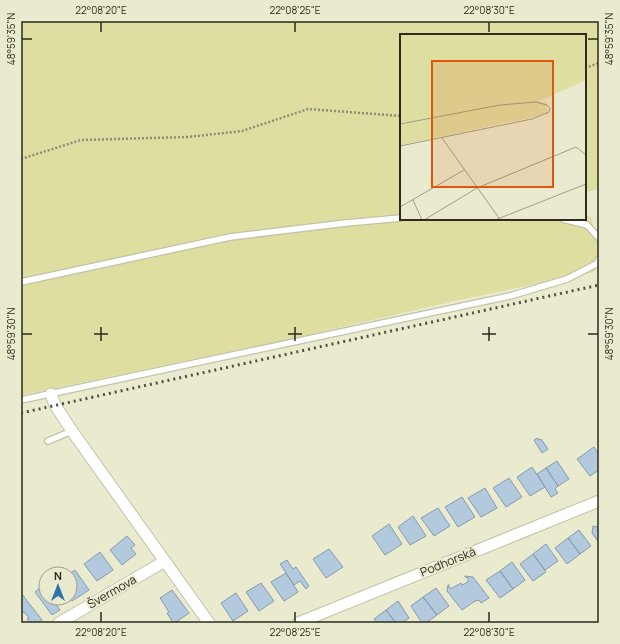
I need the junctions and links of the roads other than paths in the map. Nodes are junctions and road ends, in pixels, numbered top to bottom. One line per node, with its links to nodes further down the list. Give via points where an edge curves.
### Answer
1 (400, 218): 5 (lane, via 230,238)
2 (568, 220): 3 (lane, via 587,224)
3 (599, 238)
4 (599, 259): 6 (lane, via 598,263 567,279 510,296)
5 (21, 282)
6 (51, 394): 7 (lane); 8 (street)
7 (21, 400)
8 (72, 432): 9 (lane); 11 (street)
9 (48, 441)
10 (599, 500): 14 (street, Podhorská)
11 (165, 561): 12 (street, Švermova); 13 (street)
12 (59, 623)
13 (209, 623)
14 (298, 623)

